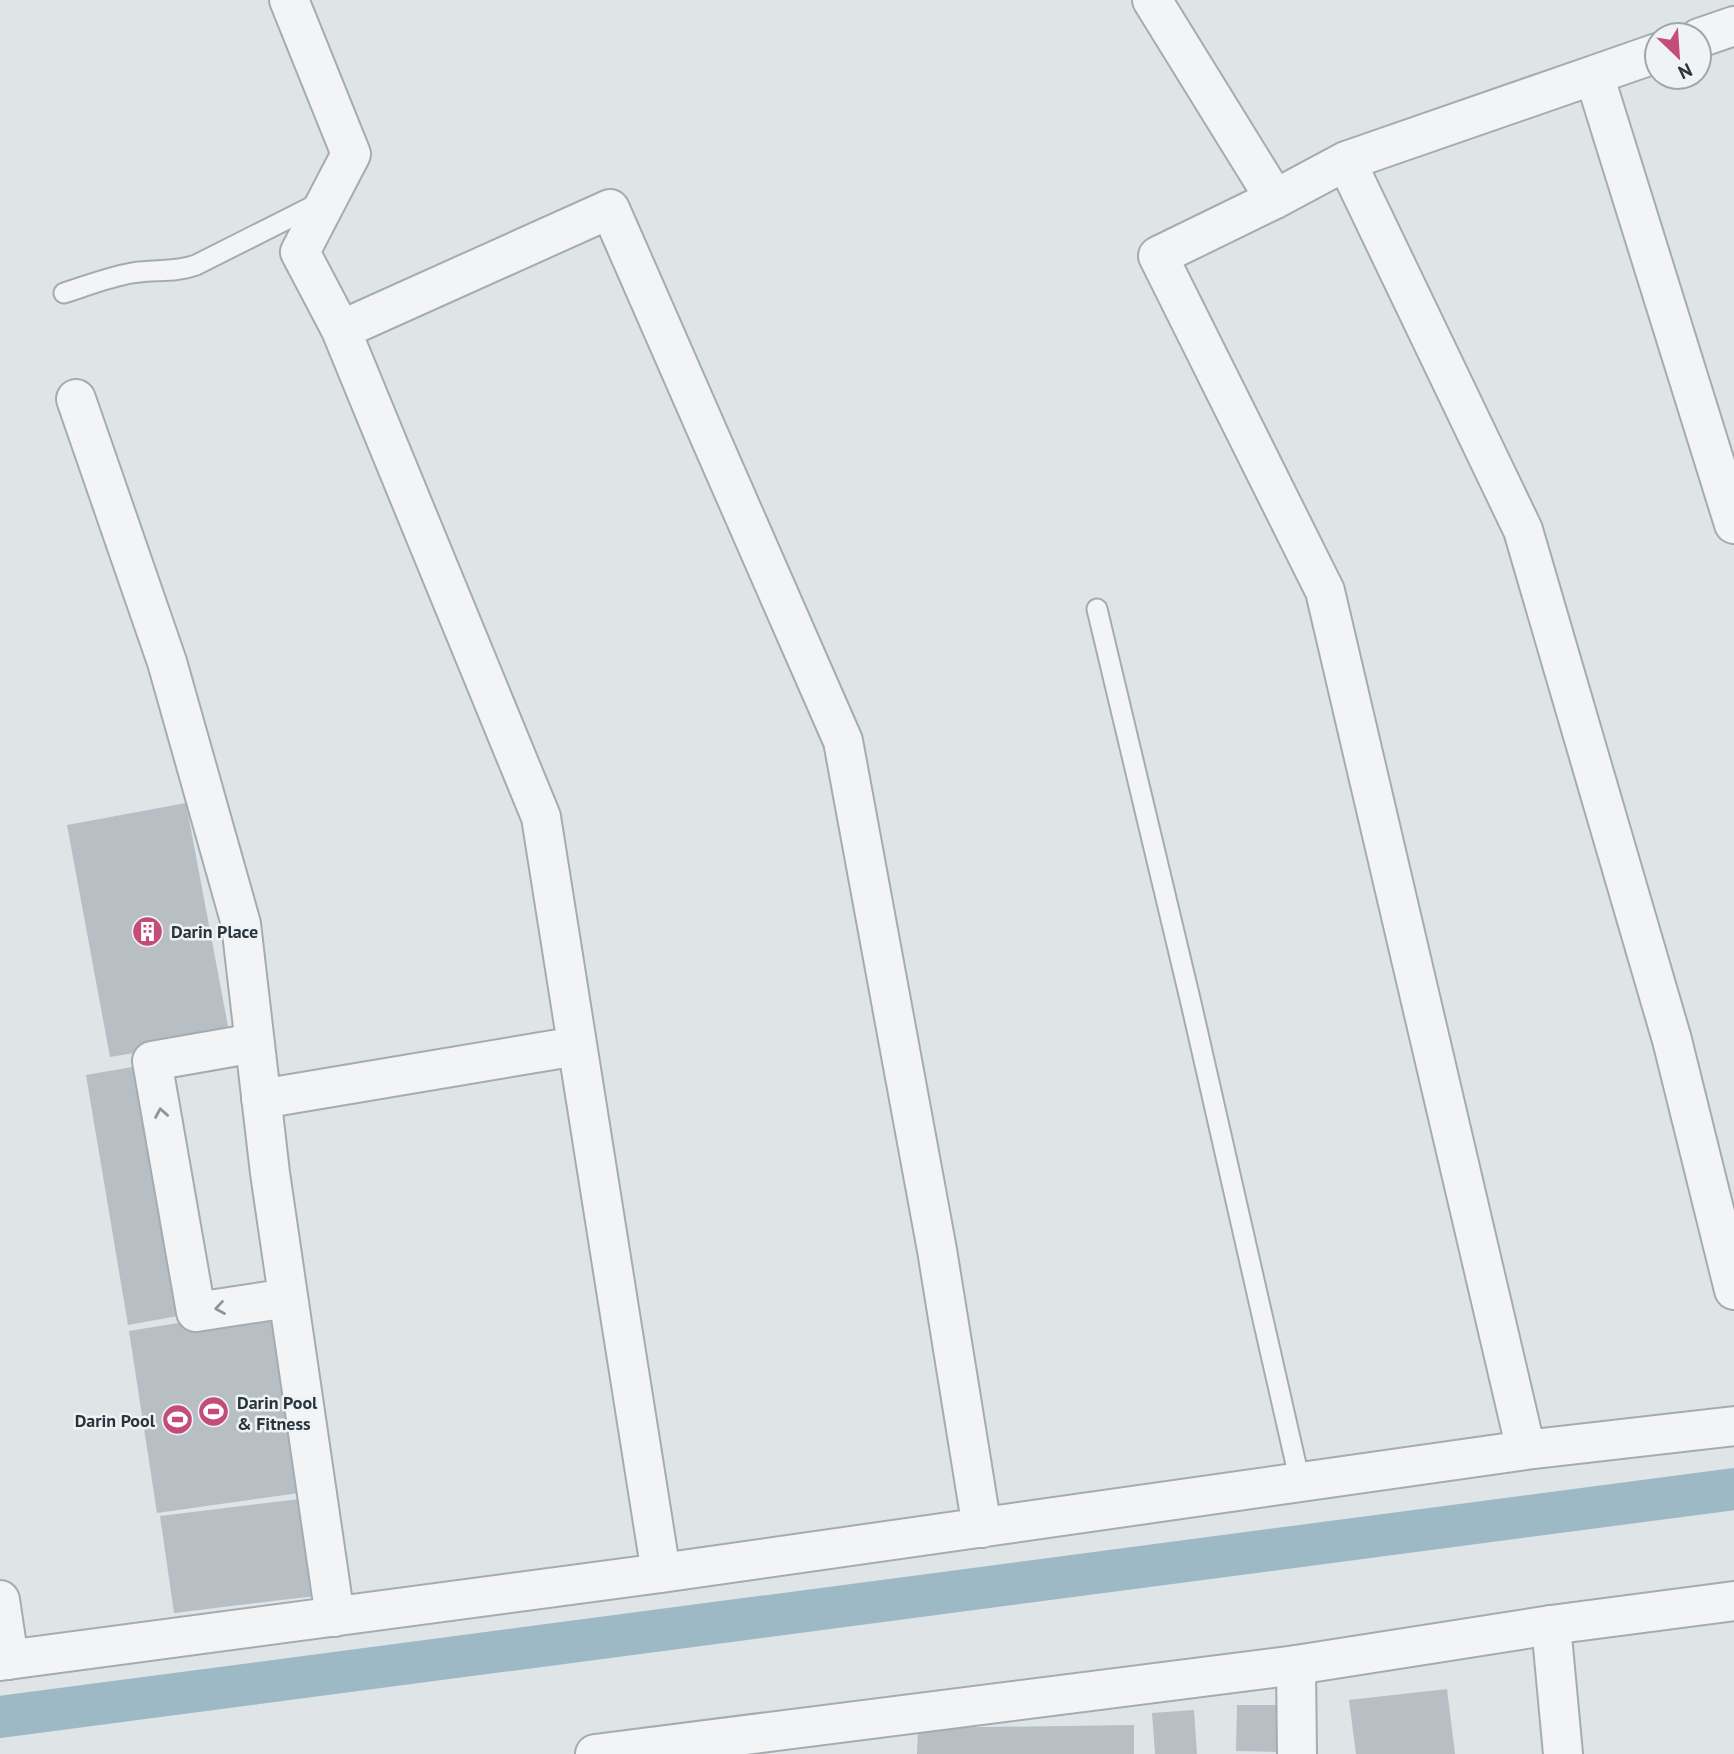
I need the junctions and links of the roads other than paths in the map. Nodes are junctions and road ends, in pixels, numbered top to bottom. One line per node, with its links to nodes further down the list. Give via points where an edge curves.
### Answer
1 (289, 0): 8 (street, via 351,153)
2 (1152, 0): 9 (street)
3 (1734, 26): 4 (street)
4 (1713, 33)
5 (1643, 58): 6 (street)
6 (1594, 75): 7 (street); 13 (street)
7 (1346, 161): 9 (street); 19 (street, via 1523,530 1672,1040)
8 (328, 198): 10 (lane, via 180,271 128,273); 11 (street, via 300,252)
9 (1275, 199): 22 (street, via 1158,256 1325,591)
10 (64, 293)
11 (341, 330): 17 (street, via 541,817); 24 (street, via 610,209 843,741 937,1250)
12 (76, 399): 16 (street, via 167,662 241,924)
13 (1720, 432): 14 (street)
14 (1734, 524)
15 (1097, 609): 23 (lane)
16 (255, 1043): 18 (street); 20 (street, one-way to 16, via 196,1312 152,1061)
17 (577, 1046): 18 (street); 25 (street)
18 (261, 1099): 20 (street)
19 (1734, 1290)
20 (288, 1297): 28 (street)
21 (1734, 1426): 22 (street)
22 (1526, 1450): 23 (street)
23 (1300, 1482): 24 (street)
24 (982, 1528): 25 (street)
25 (661, 1573): 28 (street)
26 (0, 1600): 30 (street)
27 (1734, 1601): 29 (street)
28 (335, 1616): 30 (street)
29 (1551, 1625): 31 (street); 35 (street)
30 (5, 1661)
31 (1296, 1665): 32 (street); 34 (street)
32 (668, 1749): 33 (street)
33 (595, 1754)
34 (1297, 1754)
35 (1563, 1754)

